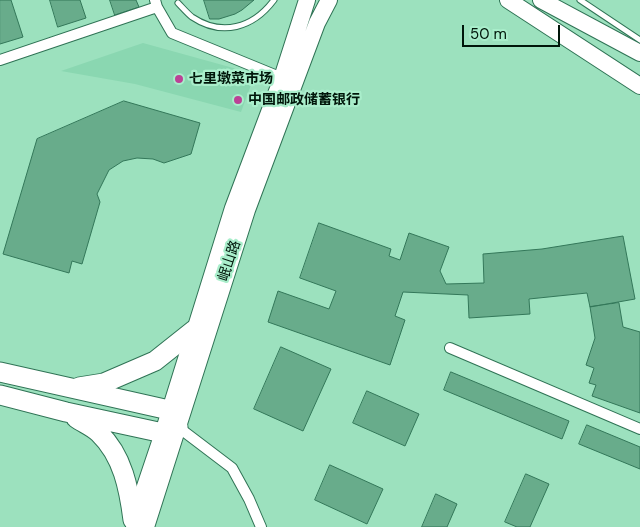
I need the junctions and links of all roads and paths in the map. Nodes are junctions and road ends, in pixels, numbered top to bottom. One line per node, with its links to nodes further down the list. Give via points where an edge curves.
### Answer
1 (274, 0): 7 (lane, via 248,23 228,29 209,25)
2 (307, 0): 12 (main road, 岷山路)
3 (329, 0): 22 (main road, 岷山路, via 247,210)
4 (508, 0): 13 (main road)
5 (541, 0): 10 (main road)
6 (580, 0): 9 (lane)
7 (178, 3)
8 (156, 4): 11 (street); 12 (street, via 172,33)
9 (640, 40)
10 (640, 53)
11 (0, 60)
12 (282, 78): 14 (main road, 岷山路, via 232,208)
13 (640, 86)
14 (194, 330): 17 (highway, via 155,362 104,384); 19 (main road, 岷山路)
15 (450, 348): 21 (street)
16 (0, 372): 17 (highway)
17 (71, 388): 19 (highway)
18 (0, 395): 20 (highway)
19 (169, 410): 22 (highway)
20 (66, 412): 22 (highway); 23 (highway, via 99,433 116,456 128,486)
21 (640, 429)
22 (170, 430): 23 (main road, 岷山路); 24 (street, via 232,468)
23 (137, 525)
24 (261, 527)

